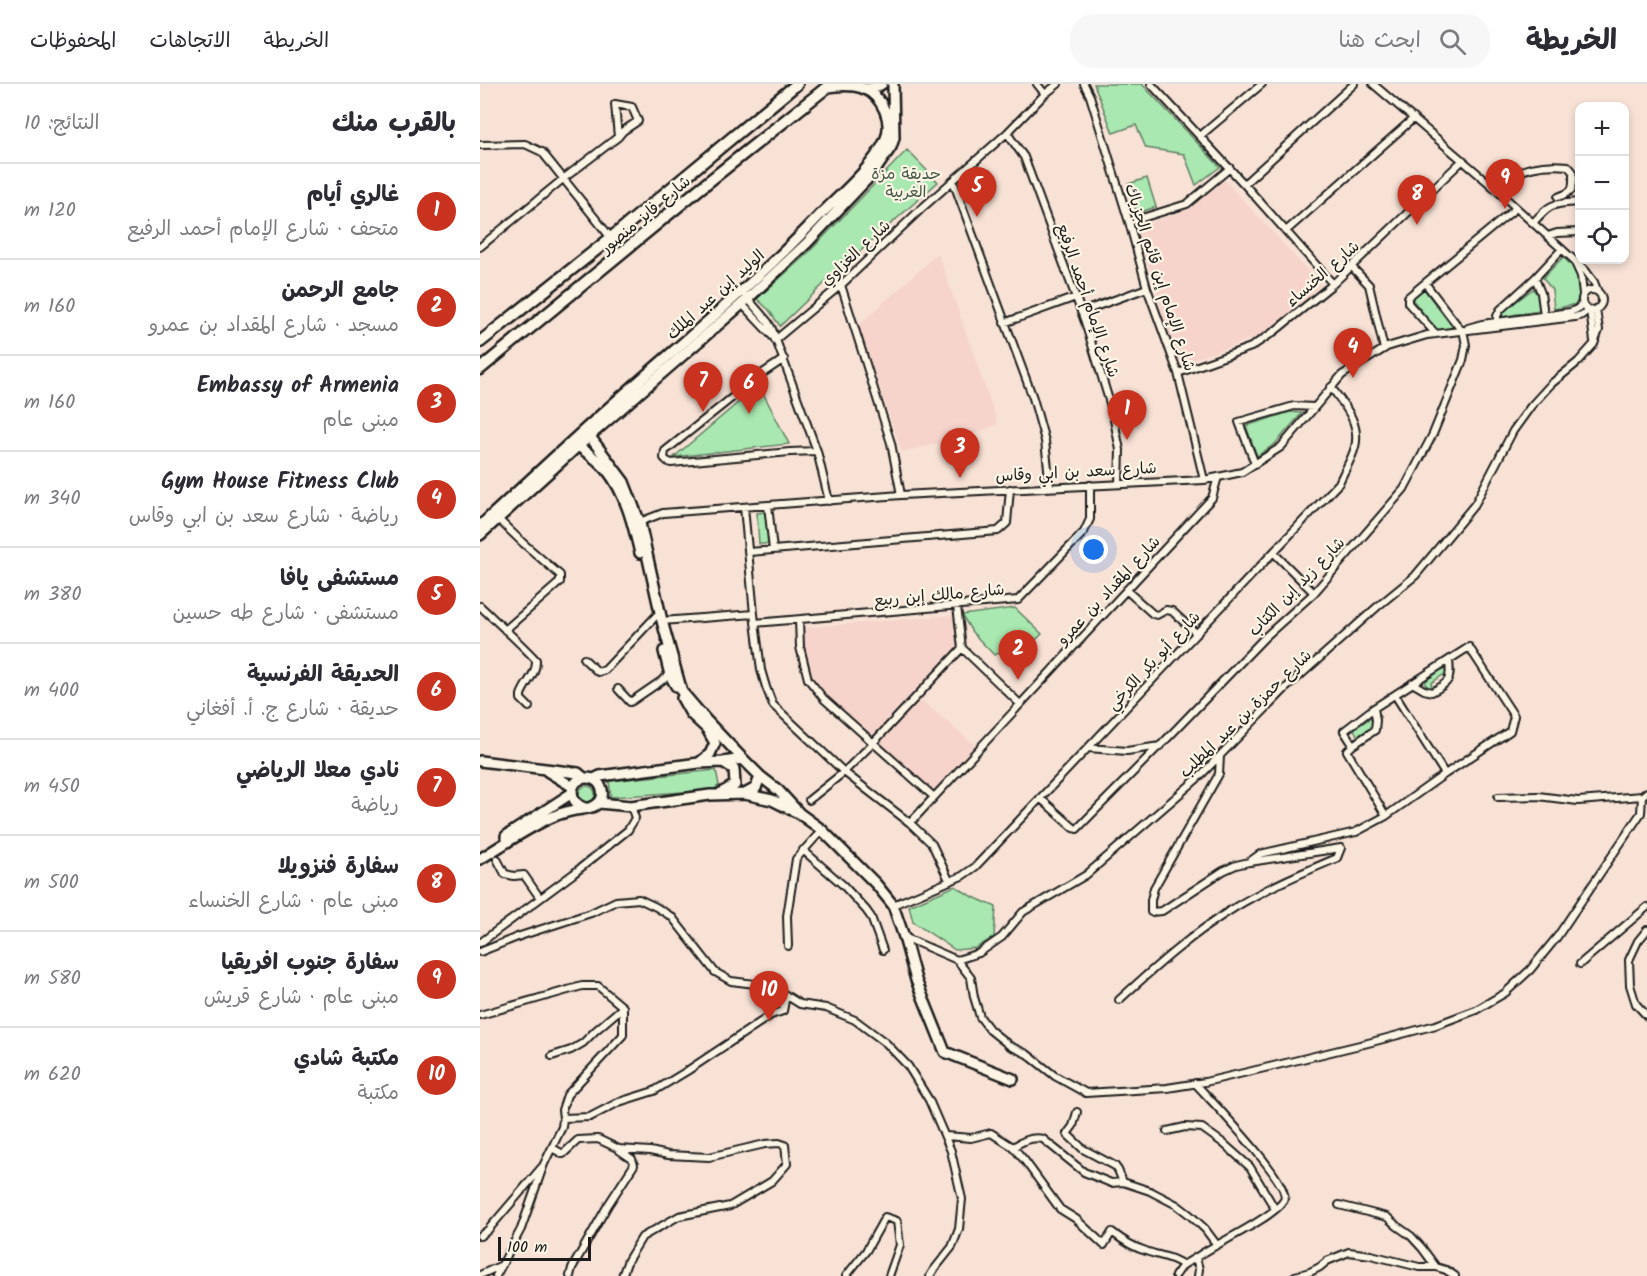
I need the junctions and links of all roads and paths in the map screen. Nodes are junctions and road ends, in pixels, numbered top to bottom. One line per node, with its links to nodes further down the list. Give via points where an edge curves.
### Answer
1 (882, 84): 13 (street)
2 (892, 84): 16 (street, الوليد إبن عبد الملك)
3 (1037, 84): 15 (street)
4 (1058, 84): 15 (street, شارع الغزاوي)
5 (1084, 84): 32 (street, شارع الإمام إبن قائم الجزياك)
6 (1150, 84): 14 (street)
7 (1163, 84): 14 (street)
8 (1262, 84): 20 (street)
9 (1354, 84): 27 (street)
10 (1373, 84): 18 (street)
11 (789, 86): 37 (highway, شارع فايز منصور)
12 (829, 86): 13 (street); 65 (highway, شارع فايز منصور)
13 (864, 88): 17 (street)
14 (1156, 90): 20 (street)
15 (1045, 94): 19 (street, شارع الغزاوي)
16 (893, 97): 17 (street); 52 (street, الوليد إبن عبد الملك, via 894,138 874,172 807,243)
17 (881, 103): 52 (street, الوليد إبن عبد الملك, via 888,126 879,151)
18 (1414, 118): 23 (street); 34 (street)
19 (1006, 133): 26 (street, شارع الغزاوي); 51 (street, شارع الإمام أحمد الرفيع, via 1024,157)
20 (1200, 136): 24 (street)
21 (618, 137): 21 (street, via 615,118 615,104 632,107 638,121); 25 (street)
22 (480, 145): 25 (street, via 525,144 542,152)
23 (1462, 160): 28 (street); 43 (street, شارع الخنساء)
24 (1230, 168): 27 (street); 32 (street, via 1187,204)
25 (563, 179): 37 (street); 38 (street)
26 (952, 181): 47 (street, شارع الغزاوي); 58 (street)
27 (1244, 184): 34 (street)
28 (1490, 184): 29 (street, via 1530,167 1568,166 1573,172 1573,187); 31 (street)
29 (1558, 197)
30 (1575, 202): 33 (street, via 1548,207)
31 (1516, 208): 33 (street); 45 (street)
32 (1129, 222): 48 (street, شارع الإمام إبن قائم الجزياك)
33 (1533, 223): 36 (street)
34 (1286, 231): 46 (street)
35 (1575, 232): 36 (street)
36 (1548, 236): 39 (street)
37 (611, 238): 62 (highway, شارع فايز منصور)
38 (480, 247)
39 (1562, 249): 40 (street); 44 (street)
40 (1575, 261)
41 (1576, 264): 50 (street)
42 (1578, 264): 49 (street)
43 (1352, 267): 46 (street, شارع الخنساء); 63 (street, via 1369,285)
44 (1535, 278): 56 (street); 57 (street, via 1500,310)
45 (1425, 283): 59 (street); 60 (street, via 1407,299)
46 (1333, 284): 66 (street, شارع الخنساء, via 1251,347)
47 (841, 285): 61 (street, شارع الغزاوي); 79 (street, via 891,443)
48 (1147, 288): 55 (street); 66 (street, شارع الإمام إبن قائم الجزياك)
49 (1599, 292): 50 (street, via 1590,289); 54 (street, via 1602,303)
50 (1583, 294): 53 (street)
51 (1076, 297): 55 (street, شارع الإمام أحمد الرفيع); 58 (street)
52 (742, 298): 61 (street); 69 (street, الوليد إبن عبد الملك)
53 (1582, 304): 54 (street); 56 (street, شارع سعد بن ابي وقاس, via 1570,312)
54 (1591, 310): 59 (street, شارع سعد بن ابي وقاس, via 1575,317); 114 (street, شارع حمزة بن عبد المطلب, via 1599,330 1593,344 1531,406 1513,431 1475,504 1415,576 1286,688)
55 (1081, 312): 75 (street, شارع الإمام أحمد الرفيع, via 1112,410 1120,450)
56 (1544, 315): 57 (street, شارع سعد بن ابي وقاس)
57 (1497, 322): 59 (street, شارع سعد بن ابي وقاس)
58 (1004, 323): 77 (street, via 1033,398 1045,441)
59 (1463, 330): 60 (street, شارع سعد بن ابي وقاس); 91 (street, شارع زيد إبن الكتاب, via 1463,360 1434,434 1404,489)
60 (1436, 333): 63 (street, شارع سعد بن ابي وقاس)
61 (775, 340): 64 (street)
62 (480, 342)
63 (1384, 349): 67 (street, شارع سعد بن ابي وقاس, via 1342,375)
64 (784, 359): 71 (street); 71 (street, via 665,452 664,458 671,463)
65 (480, 369)
66 (1178, 373): 74 (street, شارع الإمام إبن قائم الجزياك)
67 (1331, 387): 68 (street, شارع سعد بن ابي وقاس); 89 (street, شارع أبو بكر الكرخي, via 1356,427 1355,447 1339,483)
68 (1314, 408): 72 (street, شارع سعد بن ابي وقاس, via 1281,447); 72 (street, via 1294,406 1239,422)
69 (587, 433): 70 (street, الوليد إبن عبد الملك); 84 (street, via 624,482)
70 (575, 443): 83 (street, الوليد إبن عبد الملك); 84 (street, via 606,469); 85 (street, الوليد إبن عبد الملك)
71 (817, 451): 80 (street)
72 (1255, 464): 73 (street, شارع سعد بن ابي وقاس, via 1242,472)
73 (1218, 477): 74 (street, شارع سعد بن ابي وقاس); 90 (street, شارع المقداد بن عمرو, via 1212,498)
74 (1204, 480): 75 (street, شارع سعد بن ابي وقاس)
75 (1119, 484): 76 (street, شارع سعد بن ابي وقاس)
76 (1090, 485): 77 (street, شارع سعد بن ابي وقاس); 93 (street, شارع مالك إبن ربيع, via 1090,519 1084,532 1018,600)
77 (1050, 487): 78 (street, شارع سعد بن ابي وقاس)
78 (1010, 489): 79 (street, شارع سعد بن ابي وقاس); 87 (street, via 1007,524 999,531)
79 (901, 495): 80 (street, شارع سعد بن ابي وقاس)
80 (829, 501): 81 (street, شارع سعد بن ابي وقاس)
81 (768, 505): 82 (street, شارع سعد بن ابي وقاس); 87 (street)
82 (744, 507): 84 (street, شارع سعد بن ابي وقاس, via 663,513); 88 (street)
83 (498, 519): 86 (street, الوليد إبن عبد الملك); 98 (street, via 561,578)
84 (636, 523): 95 (street)
85 (480, 526)
86 (480, 535)
87 (773, 550): 88 (street)
88 (749, 552): 94 (street)
89 (1274, 553): 91 (street); 99 (street, شارع أبو بكر الكرخي)
90 (1126, 590): 99 (street, via 1153,614 1172,611); 107 (street, شارع المقداد بن عمرو)
91 (1314, 593): 112 (street, شارع زيد إبن الكتاب, via 1265,637)
92 (480, 606): 98 (street)
93 (957, 606): 96 (street, شارع مالك إبن ربيع); 100 (street)
94 (754, 614): 95 (street); 97 (street)
95 (659, 619): 101 (street, via 604,670 598,672); 103 (street); 115 (street, via 682,692)
96 (799, 621): 97 (street, شارع مالك إبن ربيع); 110 (street, via 800,647 808,678 824,699)
97 (755, 623): 120 (street, via 761,670 773,705)
98 (505, 630): 108 (street, via 536,660 520,699)
99 (1197, 634): 113 (street, شارع أبو بكر الكرخي)
100 (962, 648): 107 (street); 110 (street)
101 (584, 659)
102 (1449, 660): 104 (street); 104 (street, via 1447,684 1432,692); 121 (street, via 1469,647 1514,716 1510,731)
103 (670, 675): 105 (street, via 630,702); 118 (street, via 691,714 715,743)
104 (1413, 683): 106 (street)
105 (618, 689)
106 (1395, 695): 109 (street); 121 (street)
107 (1020, 704): 128 (street, شارع المقداد بن عمرو)
108 (529, 707)
109 (1374, 708): 111 (street, via 1375,730); 111 (street, via 1344,731)
110 (872, 743): 120 (street); 128 (street)
111 (1353, 745): 136 (street, via 1347,751)
112 (1160, 746): 113 (street, via 1127,751); 130 (street, شارع زيد إبن الكتاب, via 1077,829)
113 (1088, 748): 130 (street, شارع أبو بكر الكرخي)
114 (1220, 756): 143 (street, via 1219,774 1154,888 1151,912 1162,911 1223,871); 154 (street, شارع حمزة بن عبد المطلب, via 1086,875 1023,912 1002,937 978,953)
115 (743, 759): 117 (street); 122 (street)
116 (480, 761): 119 (street)
117 (723, 762): 118 (street); 127 (street, via 734,769 735,785)
118 (699, 763): 123 (street)
119 (542, 769): 123 (street, via 578,773); 124 (street)
120 (844, 772): 131 (street); 137 (street)
121 (1445, 774): 136 (street)
122 (760, 776): 125 (street, via 756,788); 135 (street)
123 (589, 779): 124 (street, via 576,783); 132 (street, via 601,786)
124 (573, 790): 134 (street, via 574,801); 140 (street)
125 (745, 794): 127 (street); 135 (street)
126 (1644, 794): 129 (street, via 1578,801); 163 (street, via 1641,813 1563,929 1530,970 1505,993 1476,1010 1436,1025)
127 (719, 795): 133 (street)
128 (934, 797): 137 (street, شارع المقداد بن عمرو)
129 (1498, 797)
130 (1040, 798): 144 (street, شارع أبو بكر الكرخي, via 975,867)
131 (809, 800)
132 (599, 803): 133 (street); 134 (street)
133 (631, 806): 145 (street, via 635,818 628,830)
134 (585, 808): 141 (street, via 553,817)
135 (800, 814): 138 (street)
136 (1386, 816): 143 (street, via 1356,832 1260,854)
137 (910, 823): 144 (street, via 932,844)
138 (822, 830): 139 (street); 146 (street)
139 (803, 850): 151 (street, via 796,859 792,882); 152 (street, via 866,910)
140 (480, 853)
141 (480, 859)
142 (497, 859): 145 (street, via 505,874 524,875)
143 (1249, 862): 157 (street, via 1341,848 1337,858 1233,909 1168,956)
144 (949, 880): 146 (street, شارع أبو بكر الكرخي)
145 (540, 898): 150 (street)
146 (893, 905): 149 (street)
147 (1647, 907): 155 (street)
148 (1647, 930): 160 (street, via 1629,960 1636,1004)
149 (904, 937): 154 (street); 162 (street, via 916,980 945,1052)
150 (480, 943)
151 (788, 946)
152 (883, 950)
153 (480, 952): 156 (street, via 616,902 639,899 672,917 715,972 731,981 771,986)
154 (957, 960): 163 (street, via 971,978 980,1017 990,1030 1086,1093)
155 (1580, 964)
156 (786, 995): 165 (street, via 783,1011 654,1091 590,1117); 167 (street, via 800,1004 826,1008 855,1020 886,1042 908,1066)
157 (1119, 1000)
158 (623, 1007): 159 (street, via 598,986 582,986); 161 (street, via 583,1043); 165 (street, via 622,1035 567,1095 562,1110)
159 (480, 1015)
160 (1647, 1016)
161 (552, 1056)
162 (1013, 1079)
163 (1195, 1083): 174 (street, via 1277,1177 1285,1195)
164 (1077, 1112): 172 (street, via 1067,1134 1083,1149 1115,1166)
165 (564, 1118): 169 (street)
166 (1167, 1131): 174 (street, via 1202,1128 1223,1143 1250,1167)
167 (946, 1136): 168 (street, via 971,1138 991,1133); 187 (street, via 962,1199 959,1229 952,1247)
168 (1013, 1147): 172 (street, via 1028,1139 1043,1139 1084,1172 1111,1183); 179 (street, via 1060,1209 1104,1245 1112,1232 1138,1249 1170,1257)
169 (552, 1148): 170 (street, via 563,1154 578,1140 598,1139); 171 (street)
170 (619, 1149): 183 (street, via 634,1165 608,1204); 184 (street, via 709,1157 779,1143 785,1145 787,1164 772,1181 730,1206 679,1216 642,1237)
171 (544, 1164): 175 (street); 178 (street, via 521,1229)
172 (1123, 1182): 176 (street, via 1159,1194 1177,1205)
173 (1339, 1205): 180 (street, via 1386,1217 1411,1236)
174 (1275, 1209): 176 (street)
175 (480, 1236)
176 (1217, 1245): 177 (street)
177 (1196, 1258): 179 (street); 189 (street)
178 (503, 1265): 181 (street); 182 (street)
179 (1183, 1265): 188 (street)
180 (1436, 1267): 190 (street, via 1349,1252); 191 (street)
181 (480, 1275)
182 (496, 1276)
183 (570, 1276)
184 (622, 1276)
185 (846, 1276): 186 (street, via 885,1217 897,1221 900,1245)
186 (889, 1276)
187 (930, 1276)
188 (1175, 1276)
189 (1198, 1276)
190 (1295, 1276)
191 (1455, 1276)

